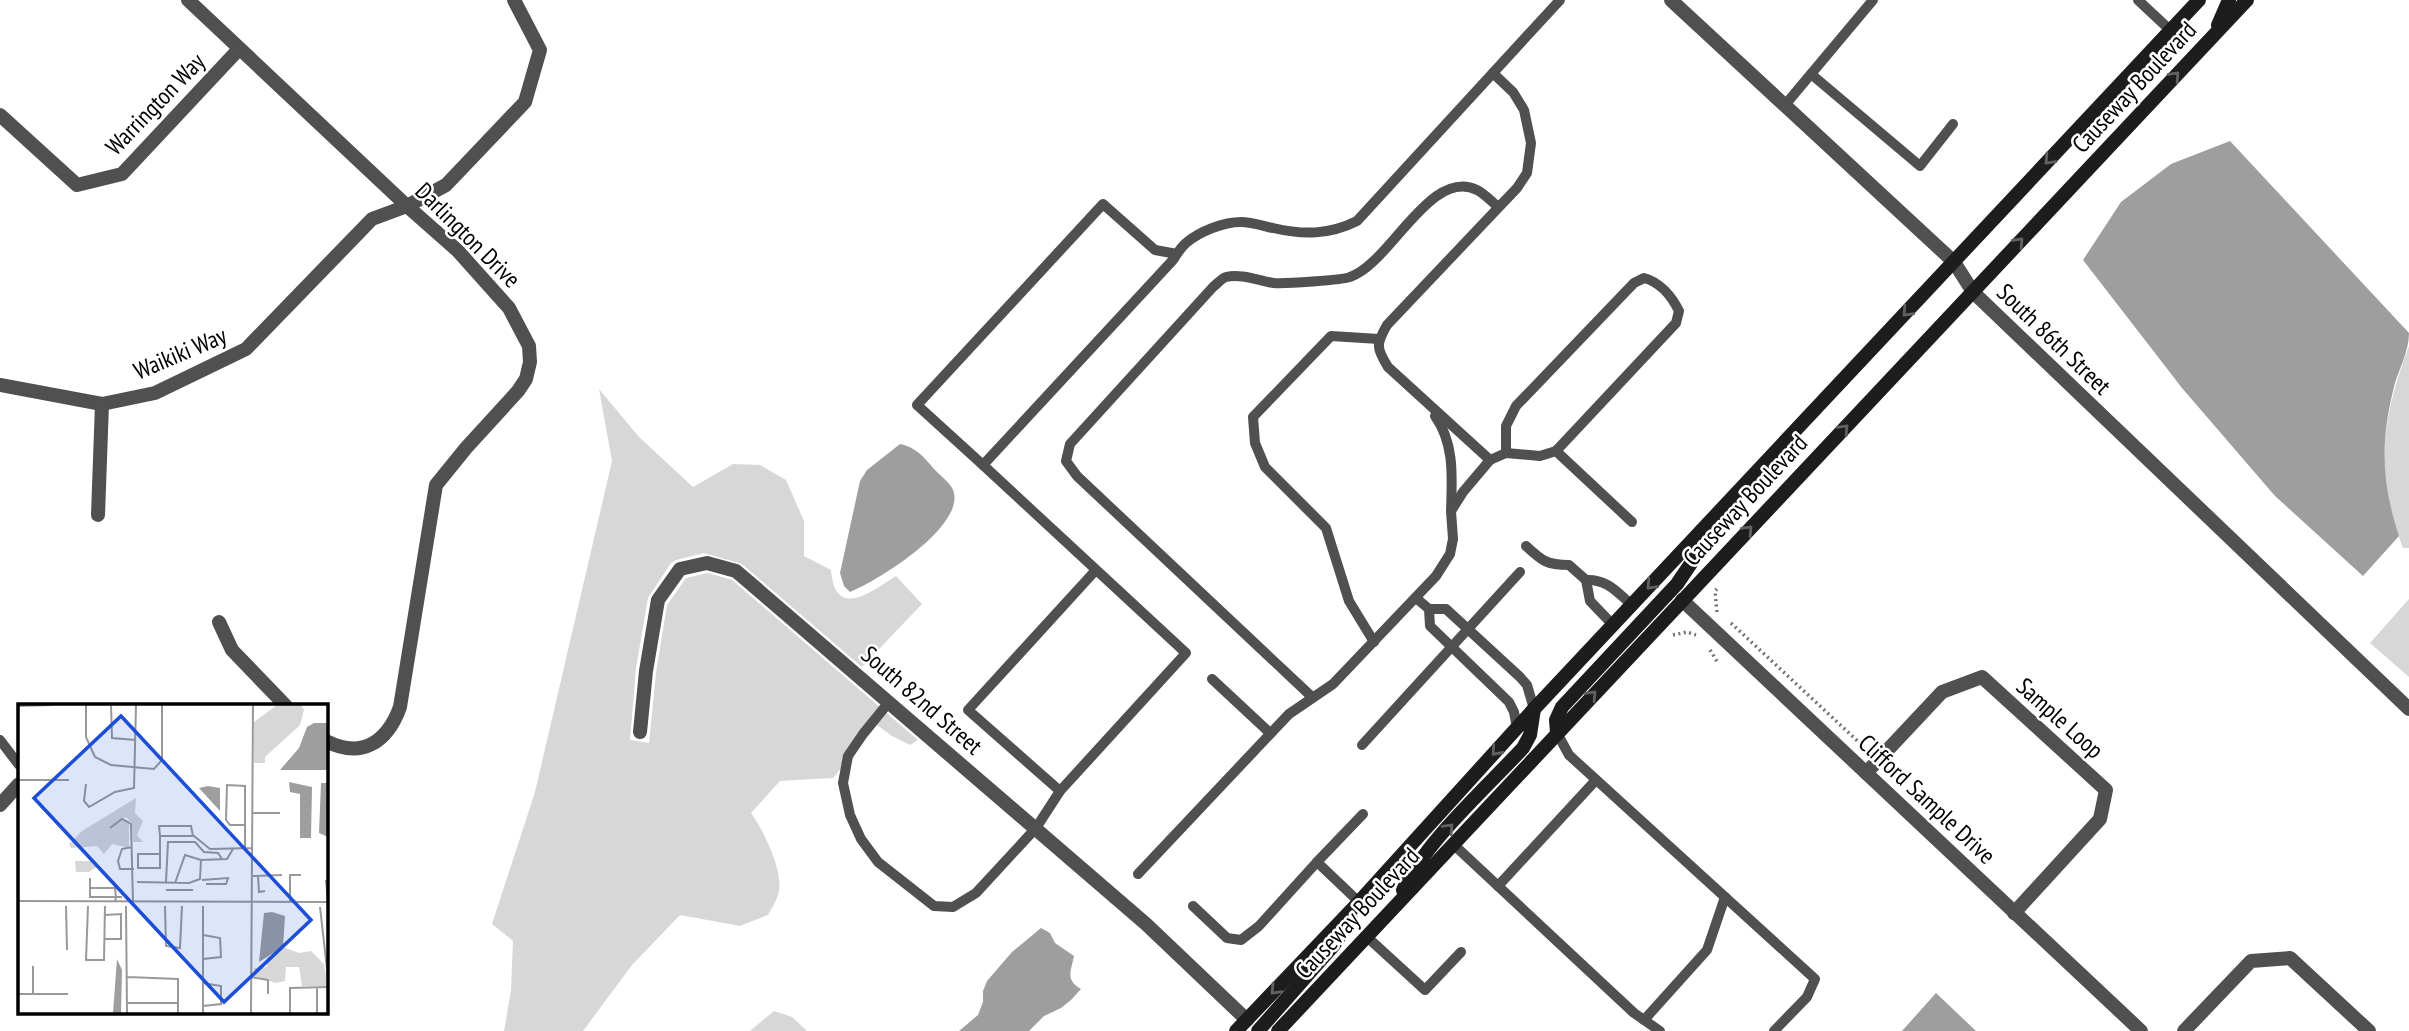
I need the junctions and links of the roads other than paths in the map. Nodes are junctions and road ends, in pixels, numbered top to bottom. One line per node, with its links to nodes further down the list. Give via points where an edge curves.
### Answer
1 (188, 0): 12 (street, Darlington Drive)
2 (514, 0): 18 (street, Waikiki Way, via 540,50 525,102 446,185)
3 (1560, 0): 13 (lane)
4 (1671, 0): 15 (street, South 86th Street)
5 (1873, 0): 14 (lane)
6 (2138, 0): 10 (lane)
7 (2199, 0): 10 (main road, Causeway Boulevard)
8 (2229, 0): 11 (main road)
9 (2247, 0): 11 (main road, Causeway Boulevard)
10 (2170, 30): 21 (main road, Causeway Boulevard, one-way to 21)
11 (2213, 36): 22 (main road, Causeway Boulevard, one-way to 11)
12 (239, 49): 16 (street, Warrington Way, via 122,174 77,185); 18 (street, Darlington Drive)
13 (1493, 73): 19 (lane, via 1524,110 1531,143 1527,173); 20 (lane, via 1357,221 1313,234 1233,222 1200,235)
14 (1811, 74): 15 (lane); 17 (lane, via 1920,166)
15 (1785, 105): 21 (street, South 86th Street)
16 (0, 115)
17 (1953, 124)
18 (407, 206): 26 (street, Waikiki Way, via 372,219 246,349 155,393); 59 (street, Darlington Drive, via 458,251 509,308 529,346 530,362 518,391 436,485 394,723 369,746 349,749)
19 (1498, 207): 23 (lane); 49 (lane, via 1476,189 1457,187 1437,195 1373,264 1350,278 1276,283 1226,277 1070,444 1066,461 1077,477)
20 (1177, 254): 30 (lane); 30 (lane, via 1155,250 1103,204 926,395 917,405)
21 (1954, 262): 22 (street, South 86th Street); 34 (main road, Causeway Boulevard, one-way to 34)
22 (1973, 292): 40 (main road, Causeway Boulevard, one-way to 22); 53 (street, South 86th Street)
23 (1379, 339): 25 (lane, via 1378,351 1388,367); 46 (lane, via 1331,336 1253,417 1255,443 1265,467 1326,528 1349,601)
24 (0, 385): 26 (street, Waikiki Way)
25 (1423, 399): 29 (lane); 31 (lane, via 1449,444)
26 (102, 404): 32 (street)
27 (1556, 451): 28 (lane, via 1540,456); 28 (lane, via 1676,324 1679,311 1653,281 1644,278 1634,283 1516,406 1506,426); 33 (lane)
28 (1506, 453): 29 (lane)
29 (1490, 460): 31 (lane)
30 (984, 465): 36 (lane)
31 (1451, 511): 39 (lane, via 1450,554)
32 (98, 515)
33 (1632, 522)
34 (1701, 531): 41 (main road, Causeway Boulevard, one-way to 41); 57 (main road, via 1698,553 1677,584 1562,707)
35 (1526, 546): 38 (lane, via 1544,562 1569,565)
36 (1095, 570): 65 (lane, via 1186,653); 65 (lane, via 968,710)
37 (1520, 572): 45 (lane)
38 (1586, 580): 41 (lane, via 1606,583); 44 (lane, via 1590,601)
39 (1416, 598): 42 (lane); 46 (lane)
40 (1682, 600): 57 (main road, Causeway Boulevard, one-way to 40); 62 (street, Clifford Sample Drive)
41 (1632, 605): 44 (main road, Causeway Boulevard)
42 (1429, 609): 45 (lane, via 1446,609); 47 (lane, via 1430,626)
43 (219, 622): 51 (street, via 232,650)
44 (1613, 625): 52 (main road, Causeway Boulevard)
45 (1468, 629): 47 (lane); 52 (lane, via 1527,685)
46 (1374, 642): 49 (lane, via 1333,684)
47 (1452, 647): 54 (lane, via 1509,702); 60 (lane)
48 (1212, 679): 56 (lane)
49 (1312, 697): 56 (lane)
50 (890, 702): 55 (street, South 82nd Street, via 736,571 707,563 680,569 658,600); 68 (street, South 82nd Street); 68 (lane, via 848,756 843,783 861,839 878,862 934,906 953,908 976,893)
51 (285, 704)
52 (1534, 709): 54 (main road, Causeway Boulevard); 75 (main road, one-way to 52, via 1431,847 1523,748)
53 (2409, 709)
54 (1517, 728): 74 (main road, Causeway Boulevard, one-way to 74)
55 (640, 732)
56 (1270, 733): 71 (lane)
57 (1556, 733): 63 (lane, via 1569,755); 69 (main road, Causeway Boulevard)
58 (0, 740): 61 (lane)
59 (327, 741)
60 (1362, 745)
61 (18, 764)
62 (1866, 774): 77 (street, Clifford Sample Drive); 77 (street, Sample Loop, via 1942,692 1982,677 2106,790 2100,819)
63 (1596, 780): 72 (lane); 73 (lane)
64 (18, 786): 66 (street)
65 (1059, 791): 68 (lane)
66 (0, 805)
67 (1363, 814): 70 (lane)
68 (1035, 828): 80 (street, South 82nd Street)
69 (1453, 844): 72 (lane); 75 (main road, Causeway Boulevard)
70 (1317, 862): 74 (lane); 76 (lane, via 1241,940 1227,938)
71 (1138, 874)
72 (1498, 886): 81 (lane)
73 (1725, 897): 81 (lane, via 1707,950); 86 (lane, via 1815,979 1807,997)
74 (1359, 902): 80 (main road, Causeway Boulevard, one-way to 80); 83 (main road, via 1333,946)
75 (1396, 904): 78 (main road, Causeway Boulevard)
76 (1193, 906)
77 (2014, 913): 87 (street, Clifford Sample Drive)
78 (1366, 936): 79 (lane, via 1425,990); 84 (main road, Causeway Boulevard)
79 (1461, 952)
80 (1247, 1020): 82 (main road, Causeway Boulevard)
81 (1644, 1020): 85 (lane)
82 (1236, 1031)
83 (1258, 1031)
84 (1278, 1031)
85 (1660, 1031)
86 (1774, 1031)
87 (2141, 1031)
88 (2184, 1031): 89 (street, via 2251,961 2290,958)
89 (2369, 1031)

